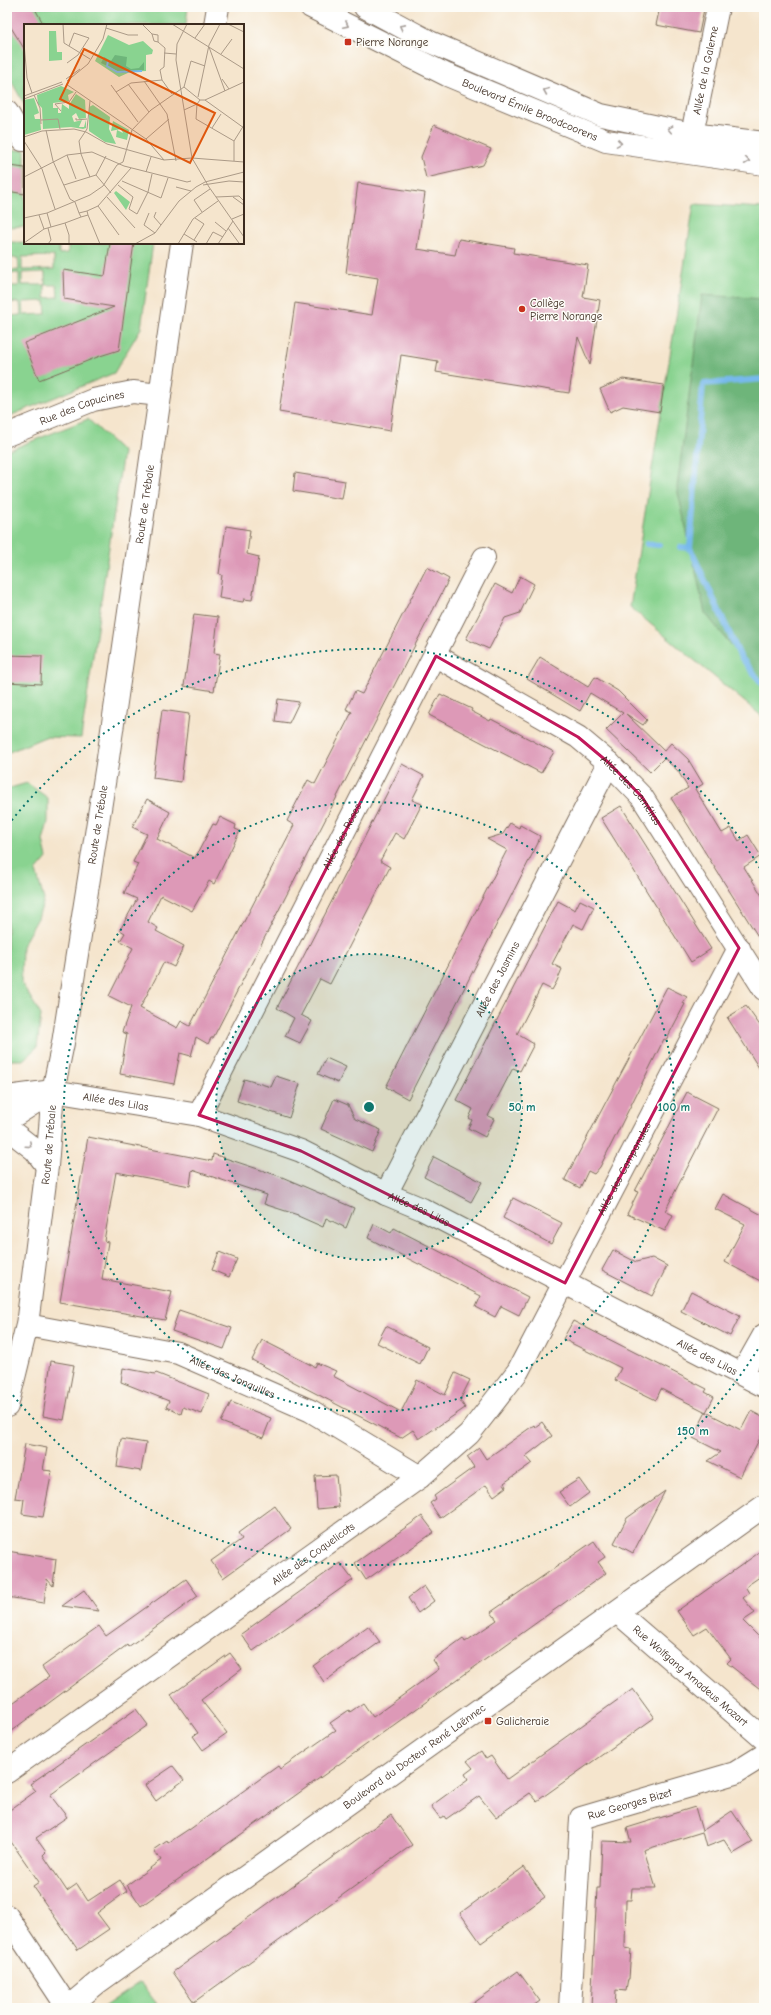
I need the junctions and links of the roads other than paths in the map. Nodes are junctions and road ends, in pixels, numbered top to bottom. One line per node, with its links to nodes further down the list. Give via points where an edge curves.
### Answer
1 (218, 7): 5 (street)
2 (311, 7): 10 (street, Boulevard Émile Broodcoorens, one-way to 10, via 447,75 606,141)
3 (365, 7): 7 (street, Boulevard Émile Broodcoorens, one-way to 3, via 601,115 430,42)
4 (718, 7): 7 (street, Allée de la Galerne)
5 (215, 24)
6 (7, 112): 8 (street)
7 (692, 134): 9 (street, Boulevard Émile Broodcoorens)
8 (18, 140)
9 (764, 143)
10 (764, 164)
11 (182, 244): 12 (street, Route de Trébale)
12 (160, 395): 13 (street, Rue des Capucines, via 96,391); 19 (street, Route de Trébale, via 108,758 63,1043)
13 (7, 435)
14 (484, 558): 15 (street, Allée des Roses)
15 (436, 656): 16 (street, Allée des Camélias, via 578,737); 21 (street, Allée des Roses)
16 (609, 764): 17 (street, Allée des Camélias, via 642,797); 25 (street, Allée des Jasmins)
17 (739, 948): 18 (street, Allée des Camélias); 26 (street, Allée des Campanules)
18 (764, 989)
19 (53, 1091): 20 (street, Allée des Lilas); 21 (street, Allée des Lilas); 22 (street, via 17,1114); 24 (street, Route de Trébale)
20 (7, 1097)
21 (198, 1114): 25 (street, Allée des Lilas, via 301,1151)
22 (7, 1116)
23 (7, 1128): 24 (street, one-way to 24, via 35,1150)
24 (48, 1166): 27 (street, Route de Trébale)
25 (386, 1194): 26 (street, Allée des Lilas, via 422,1209)
26 (565, 1283): 29 (street, Allée des Lilas); 32 (street, Allée des Coquelicots, via 518,1371 469,1434)
27 (27, 1325): 31 (street, Route de Trébale); 32 (street, Allée des Jonquilles, via 178,1353 310,1412)
28 (764, 1335): 29 (street)
29 (742, 1374): 30 (street, Allée des Lilas)
30 (764, 1386)
31 (7, 1406)
32 (420, 1477): 37 (street, Allée des Coquelicots)
33 (764, 1506): 34 (street, Boulevard du Docteur René Laënnec)
34 (617, 1612): 35 (street, Rue Wolfgang Amadeus Mozart); 39 (street, Boulevard du Docteur René Laënnec, via 97,1983)
35 (764, 1739)
36 (764, 1755): 40 (street, Rue Georges Bizet, via 735,1773 581,1818)
37 (7, 1772)
38 (7, 1916): 39 (street)
39 (68, 2008)
40 (570, 2008)

